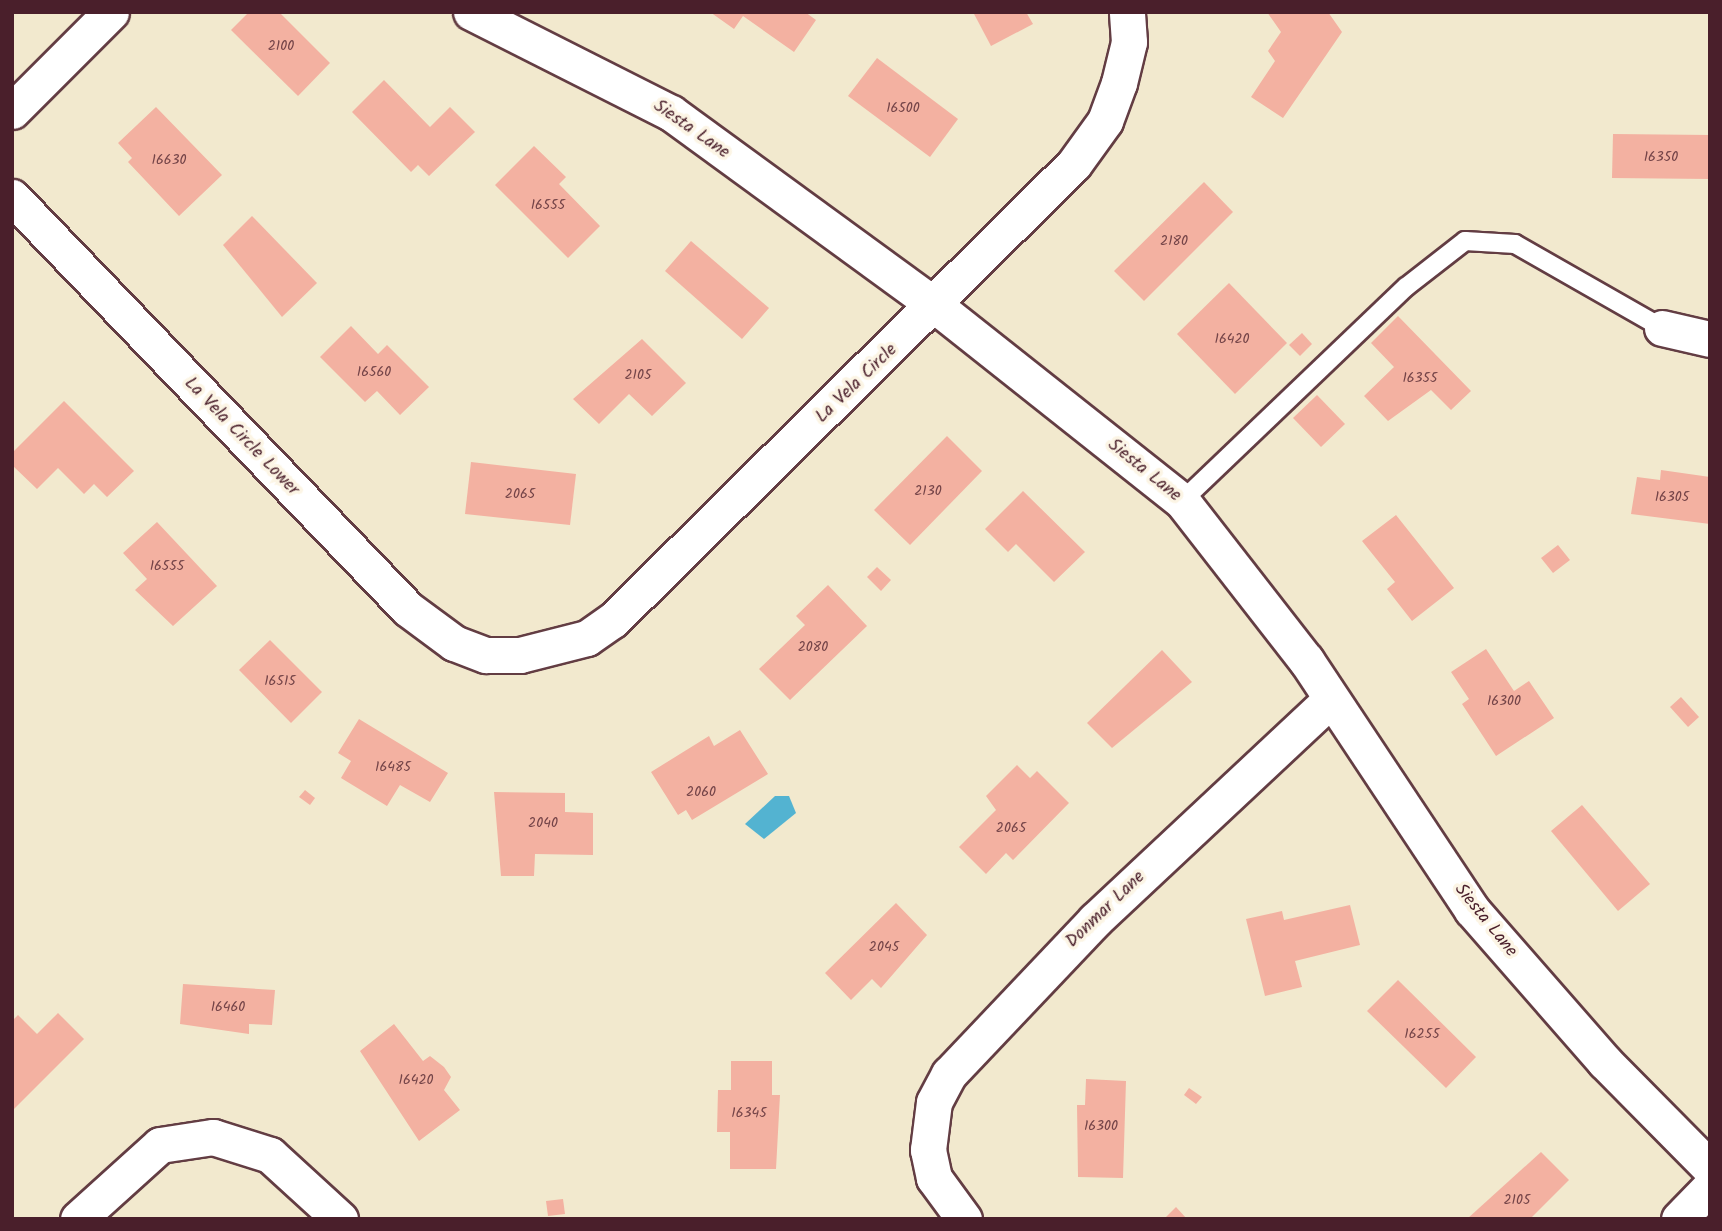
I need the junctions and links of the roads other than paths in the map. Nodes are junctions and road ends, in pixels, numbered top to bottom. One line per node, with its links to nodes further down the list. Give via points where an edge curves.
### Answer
1 (111, 12): 4 (street)
2 (471, 12): 6 (street, Siesta Lane, via 671,113)
3 (1127, 12): 6 (street, La Vela Circle, via 1129,42 1105,121 1074,164)
4 (12, 111)
5 (12, 197): 10 (street, La Vela Circle Lower, via 408,610 430,629)
6 (937, 307): 9 (street, Siesta Lane); 10 (street, La Vela Circle, via 612,620 587,638 554,649)
7 (1662, 328): 8 (street); 9 (lane, via 1515,244 1465,241 1406,286)
8 (1710, 339)
9 (1182, 501): 11 (street, Siesta Lane, via 1259,594)
10 (486, 655)
11 (1330, 700): 12 (street, Siesta Lane, via 1472,909 1604,1061); 16 (street, Donmar Lane, via 1095,920 971,1048 934,1102 928,1150 934,1178)
12 (1710, 1168)
13 (1710, 1187): 17 (street)
14 (78, 1219): 15 (street, via 160,1145 213,1137 270,1155)
15 (340, 1219)
16 (964, 1219)
17 (1679, 1219)

